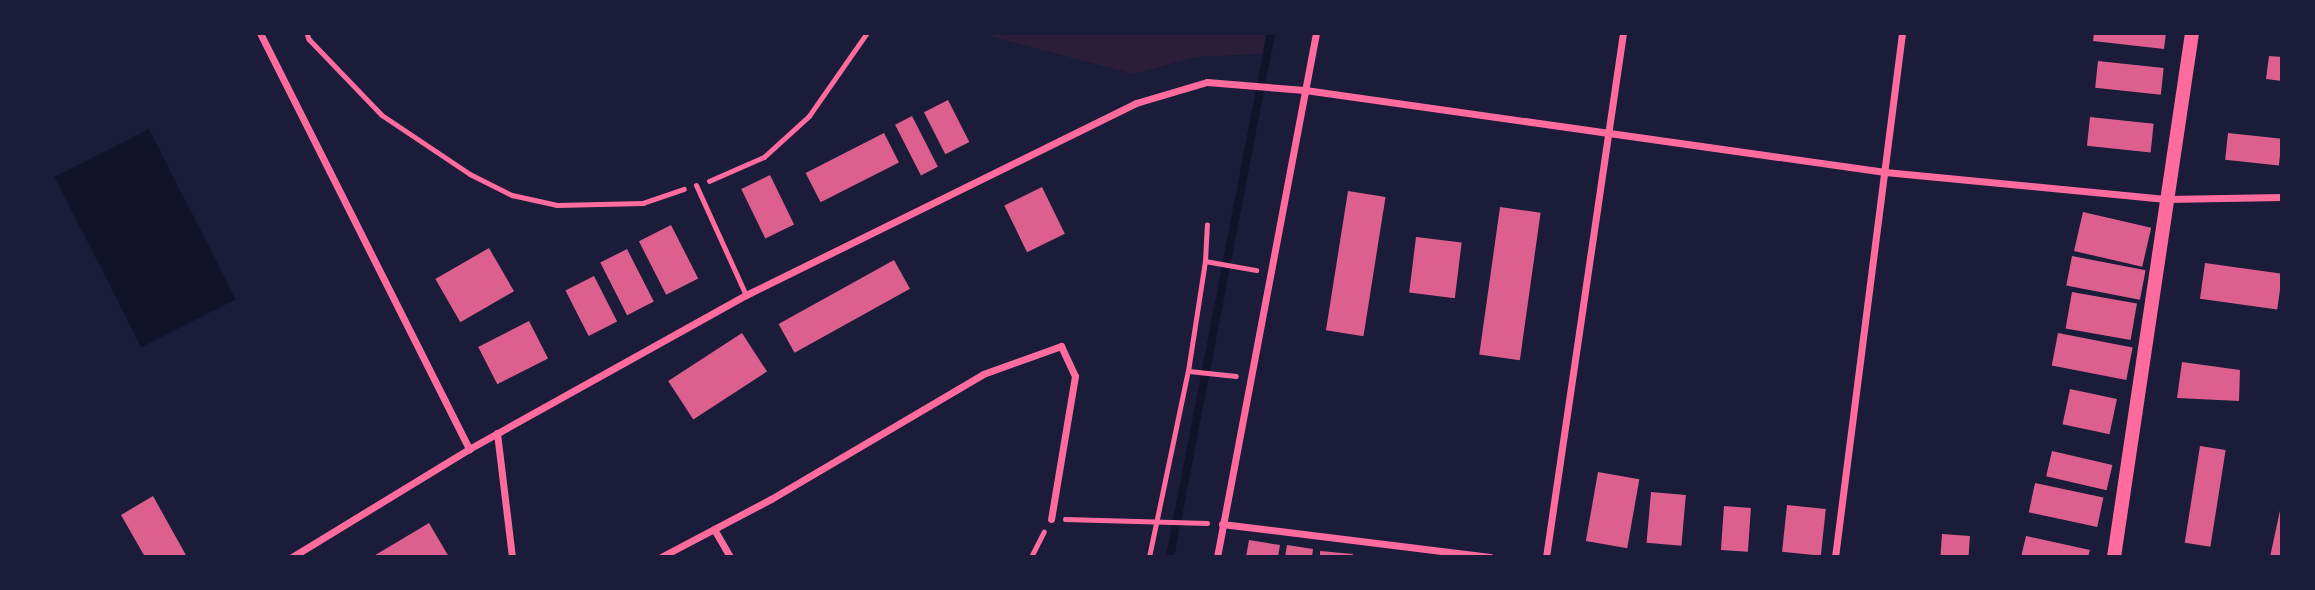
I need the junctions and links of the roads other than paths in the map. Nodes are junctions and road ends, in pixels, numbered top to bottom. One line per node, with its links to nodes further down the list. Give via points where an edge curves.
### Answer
1 (260, 33): 14 (street)
2 (1316, 33): 6 (street)
3 (1623, 33): 7 (street)
4 (1902, 33): 8 (street)
5 (2192, 33): 11 (main road)
6 (1305, 90): 7 (street); 12 (street, via 1207,82 1136,103); 16 (street)
7 (1608, 131): 8 (street); 24 (street)
8 (1885, 172): 11 (street); 25 (street)
9 (696, 185): 12 (lane)
10 (2282, 197): 11 (street)
11 (2166, 199): 26 (main road)
12 (746, 295): 13 (street)
13 (497, 433): 14 (street); 19 (street)
14 (469, 449): 18 (street)
15 (1051, 519): 17 (street, via 1075,376 1061,346 984,374)
16 (1222, 524): 22 (street); 23 (street)
17 (714, 529): 20 (street); 21 (street)
18 (292, 557)
19 (512, 557)
20 (661, 557)
21 (730, 557)
22 (1217, 557)
23 (1490, 557)
24 (1546, 557)
25 (1835, 557)
26 (2114, 557)

